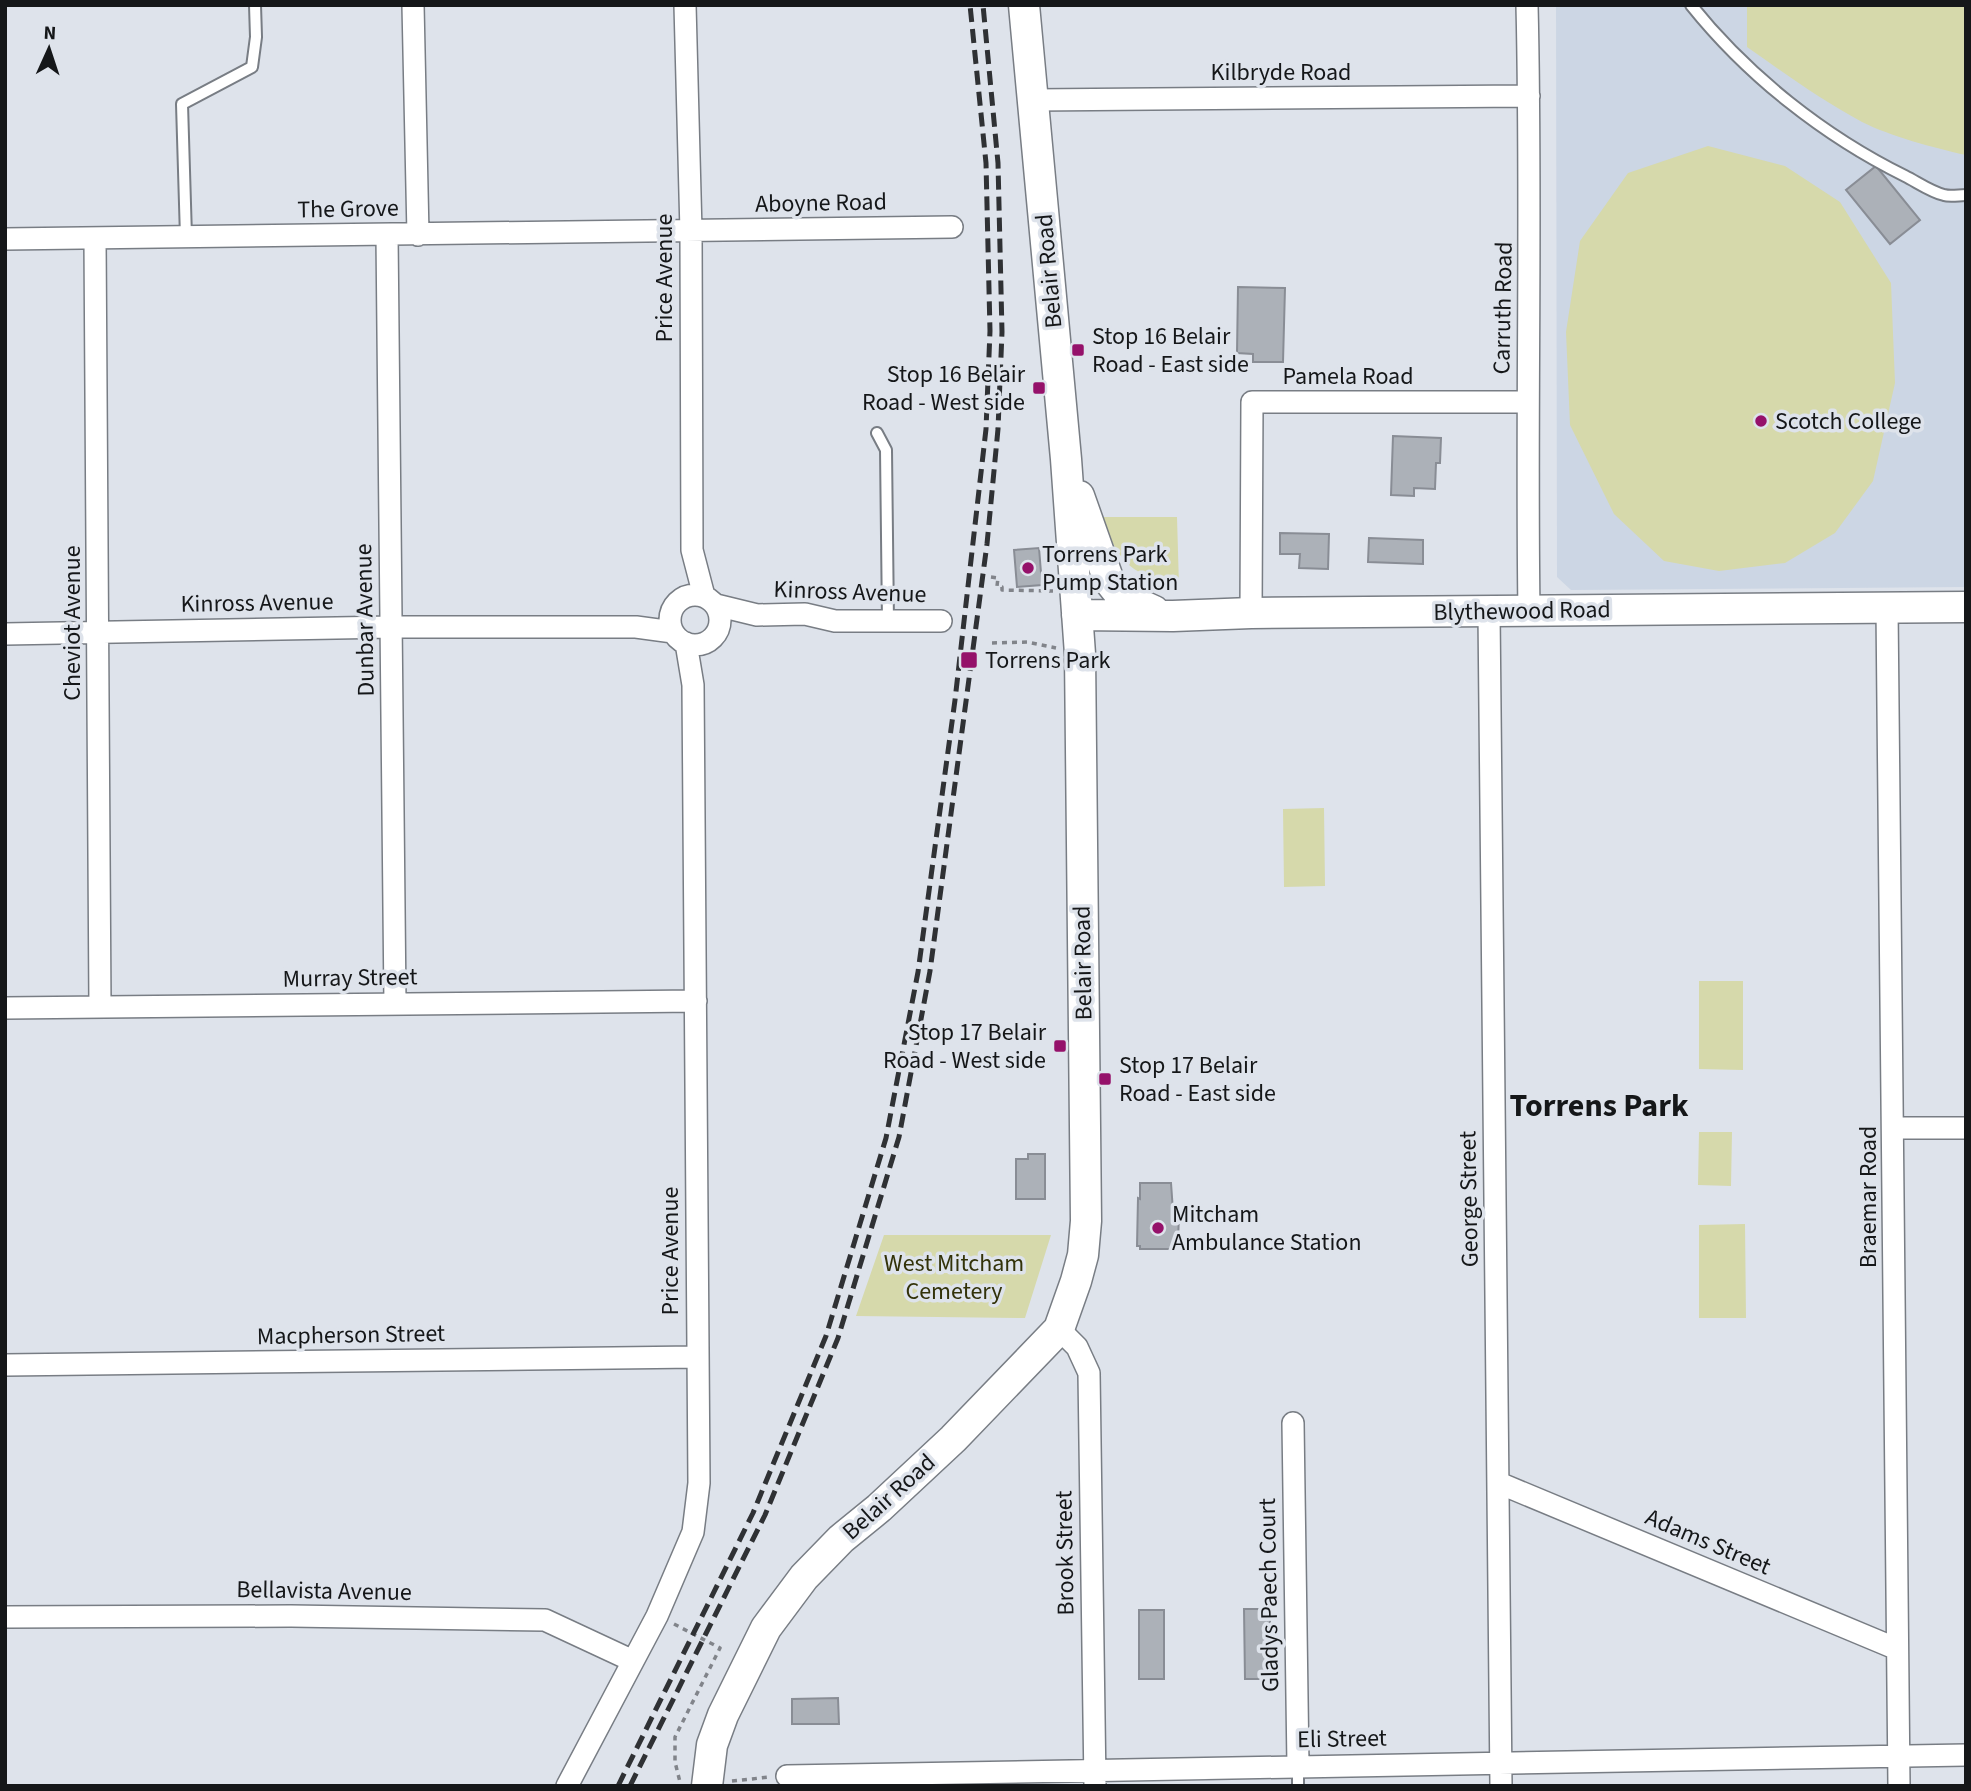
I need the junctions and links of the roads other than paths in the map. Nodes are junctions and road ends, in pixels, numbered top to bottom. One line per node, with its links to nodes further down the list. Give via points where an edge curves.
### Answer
1 (255, 5): 14 (lane, via 252,67 182,104)
2 (413, 5): 13 (street)
3 (685, 5): 11 (street, Price Avenue)
4 (1024, 5): 8 (main road, Belair Road)
5 (1527, 5): 7 (street, Carruth Road)
6 (1691, 5): 9 (lane, via 1764,80 1831,133 1945,196)
7 (1529, 96): 8 (street, Kilbryde Road); 17 (street, Carruth Road)
8 (1034, 100): 19 (main road, Belair Road)
9 (1966, 195)
10 (952, 227): 11 (street, Aboyne Road)
11 (691, 232): 13 (street, The Grove); 20 (street, Price Avenue)
12 (387, 235): 13 (street, The Grove); 14 (street, The Grove); 32 (street, Dunbar Avenue)
13 (418, 235)
14 (186, 237): 15 (street, The Grove)
15 (96, 238): 16 (street, The Grove); 34 (street, Cheviot Avenue)
16 (5, 239)
17 (1528, 402): 25 (street, Carruth Road); 27 (street, Pamela Road, via 1251,402)
18 (877, 433): 31 (lane, via 886,450)
19 (1066, 459): 23 (main road, Belair Road); 29 (main road, via 1109,581 1121,596)
20 (692, 550): 21 (street, Price Avenue); 33 (street, Price Avenue)
21 (710, 600): 28 (street, Kinross Avenue); 33 (street, via 694,594); 33 (street, Price Avenue, via 721,617)
22 (1966, 607): 24 (main road, Blythewood Road)
23 (1065, 608): 29 (main road, Blythewood Road); 42 (main road, Belair Road, via 1080,654 1086,1221 1080,1268)
24 (1887, 608): 25 (main road, Blythewood Road); 40 (street, Braemar Road)
25 (1529, 611): 26 (main road, Blythewood Road)
26 (1489, 612): 27 (main road, Blythewood Road); 46 (street, George Street)
27 (1251, 613): 29 (main road, Blythewood Road)
28 (757, 615): 31 (street, Kinross Avenue, via 805,614 835,621); 33 (street, Kinross Avenue)
29 (1173, 616)
30 (941, 621): 31 (street, Kinross Avenue)
31 (888, 622)
32 (391, 627): 33 (street, Kinross Avenue); 34 (street, Kinross Avenue); 37 (street, Dunbar Avenue)
33 (688, 628): 36 (street, Price Avenue, via 693,685)
34 (98, 632): 35 (street, Kinross Avenue); 38 (street, Cheviot Avenue)
35 (5, 634)
36 (696, 1001): 37 (street, Murray Street); 43 (street, Price Avenue)
37 (395, 1004): 38 (street, Murray Street)
38 (100, 1007): 39 (street, Murray Street)
39 (5, 1008)
40 (1893, 1128): 41 (street); 48 (street, Braemar Road)
41 (1966, 1128)
42 (1059, 1329): 55 (street, Brook Street, via 1077,1347 1089,1373); 56 (main road, Belair Road, via 953,1439 804,1577 766,1628 733,1692)
43 (697, 1357): 44 (street, Macpherson Street); 49 (street, Price Avenue, via 699,1483 693,1532)
44 (5, 1365)
45 (1293, 1423): 54 (street, Gladys Paech Court)
46 (1499, 1483): 48 (street, Adams Street); 52 (street, George Street)
47 (5, 1617): 49 (street, Bellavista Avenue, via 545,1620)
48 (1897, 1649): 50 (street, Braemar Road)
49 (633, 1661): 57 (street, Price Avenue)
50 (1899, 1755): 51 (street, Eli Street); 52 (street, Eli Street); 59 (street, Braemar Road)
51 (1966, 1755)
52 (1501, 1762): 54 (street, Eli Street); 58 (street, George Street)
53 (787, 1776): 55 (street, Eli Street)
54 (1298, 1776): 55 (street, Eli Street)
55 (1095, 1778)
56 (698, 1785)
57 (567, 1786)
58 (1501, 1786)
59 (1899, 1786)

